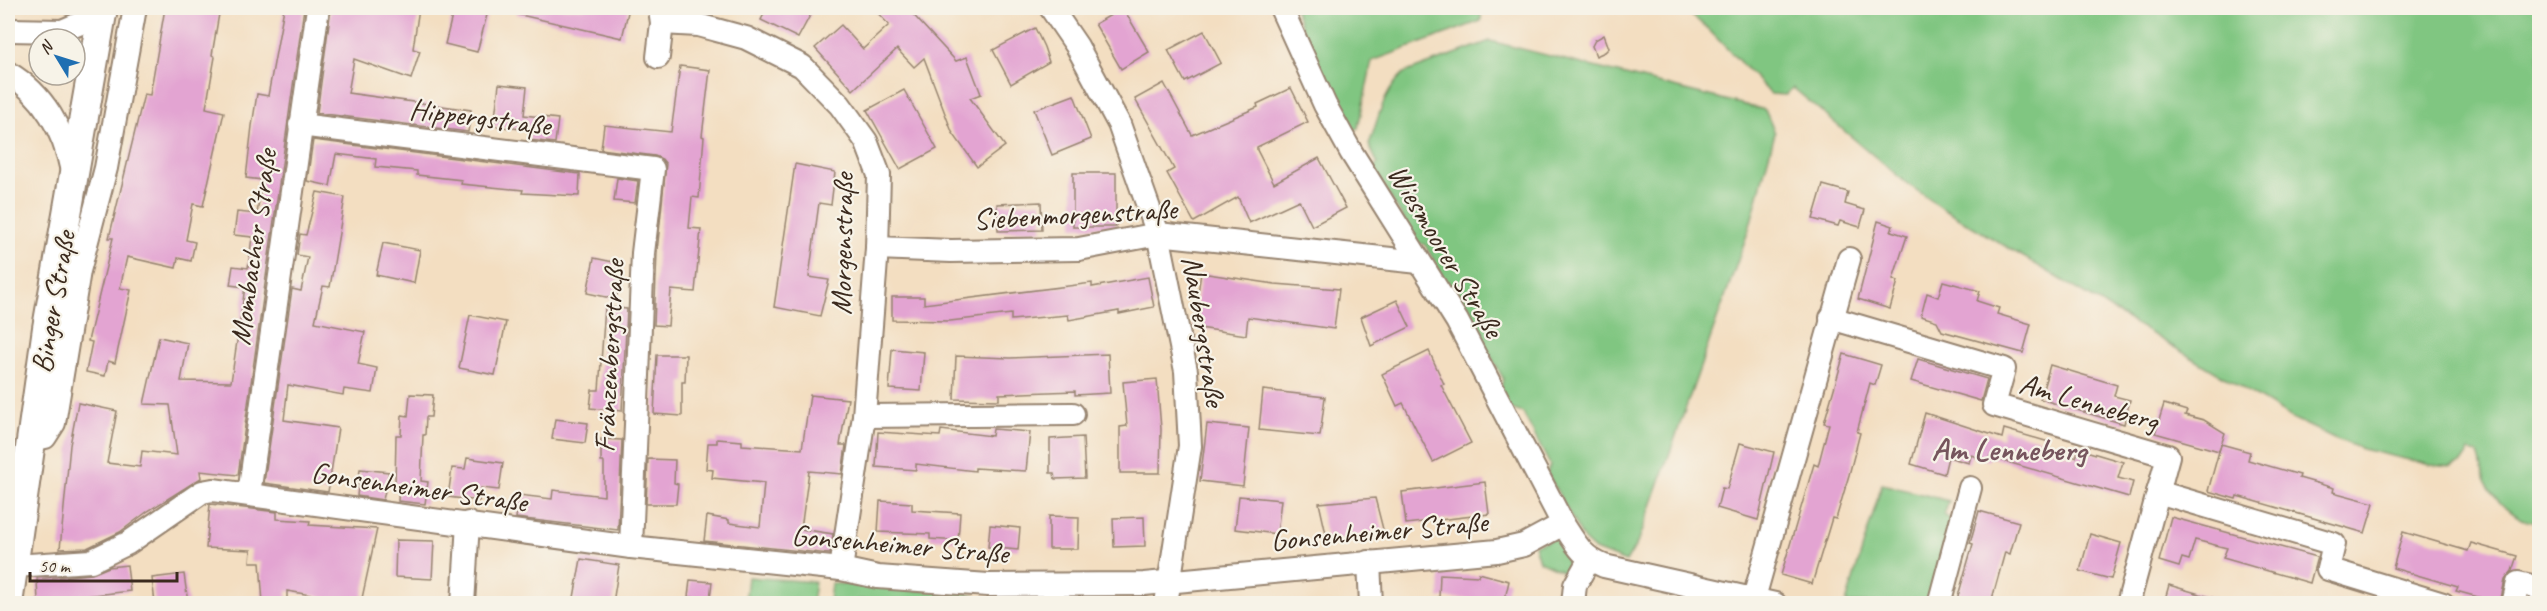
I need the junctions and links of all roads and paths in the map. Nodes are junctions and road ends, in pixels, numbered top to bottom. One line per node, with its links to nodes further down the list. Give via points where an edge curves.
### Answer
1 (135, 8): 20 (street, via 106,168 79,271 54,423 45,437)
2 (318, 8): 10 (street, Mombacher Straße)
3 (1051, 8): 13 (street, Naubergstraße, via 1077,46 1119,124)
4 (1281, 8): 16 (street, Wiesmoorer Straße, via 1341,133)
5 (100, 10): 7 (street, via 62,31); 12 (main road, Binger Straße)
6 (661, 15): 8 (street); 14 (street, Morgenstraße, via 746,38 802,66 840,105 866,141 879,175)
7 (8, 30)
8 (658, 57)
9 (8, 73): 12 (street, via 35,94 53,118 68,150)
10 (300, 124): 11 (street, Hippergstraße); 23 (street, Mombacher Straße)
11 (653, 169): 26 (street, Fränzenbergstraße, via 644,252)
12 (74, 180): 20 (main road, Binger Straße)
13 (1158, 234): 14 (street, Siebenmorgenstraße, via 1079,249); 16 (street, Siebenmorgenstraße); 32 (street, Naubergstraße, via 1186,371 1190,446)
14 (877, 248): 19 (street, Morgenstraße)
15 (1849, 259): 17 (street)
16 (1419, 262): 25 (street, Wiesmoorer Straße, via 1457,321)
17 (1831, 318): 22 (street, Am Lenneberg, via 2004,369 1994,405 2168,456); 33 (street)
18 (1073, 414): 19 (street)
19 (864, 416): 29 (street, Morgenstraße)
20 (31, 440): 31 (main road, Binger Straße)
21 (1970, 488): 37 (street)
22 (2158, 492): 38 (street, Am Lenneberg); 39 (street, via 2334,544 2328,569)
23 (249, 494): 24 (street, Gonsenheimer Straße); 31 (street, Gonsenheimer Straße, via 202,492 128,543)
24 (468, 523): 26 (street, Gonsenheimer Straße); 34 (street)
25 (1563, 524): 27 (street); 28 (street, Gonsenheimer Straße, via 1515,548)
26 (631, 547): 29 (street, Gonsenheimer Straße)
27 (1589, 560): 33 (street); 36 (street, via 1575,585)
28 (1369, 562): 32 (street, Gonsenheimer Straße); 35 (street)
29 (841, 568): 32 (street, Gonsenheimer Straße, via 878,577 988,585 1137,584)
30 (2540, 588): 40 (street, via 2518,583)
31 (11, 591)
32 (1169, 592)
33 (1765, 602)
34 (463, 603)
35 (1371, 603)
36 (1573, 603)
37 (1939, 603)
38 (2128, 603)
39 (2443, 603)
40 (2513, 603)

